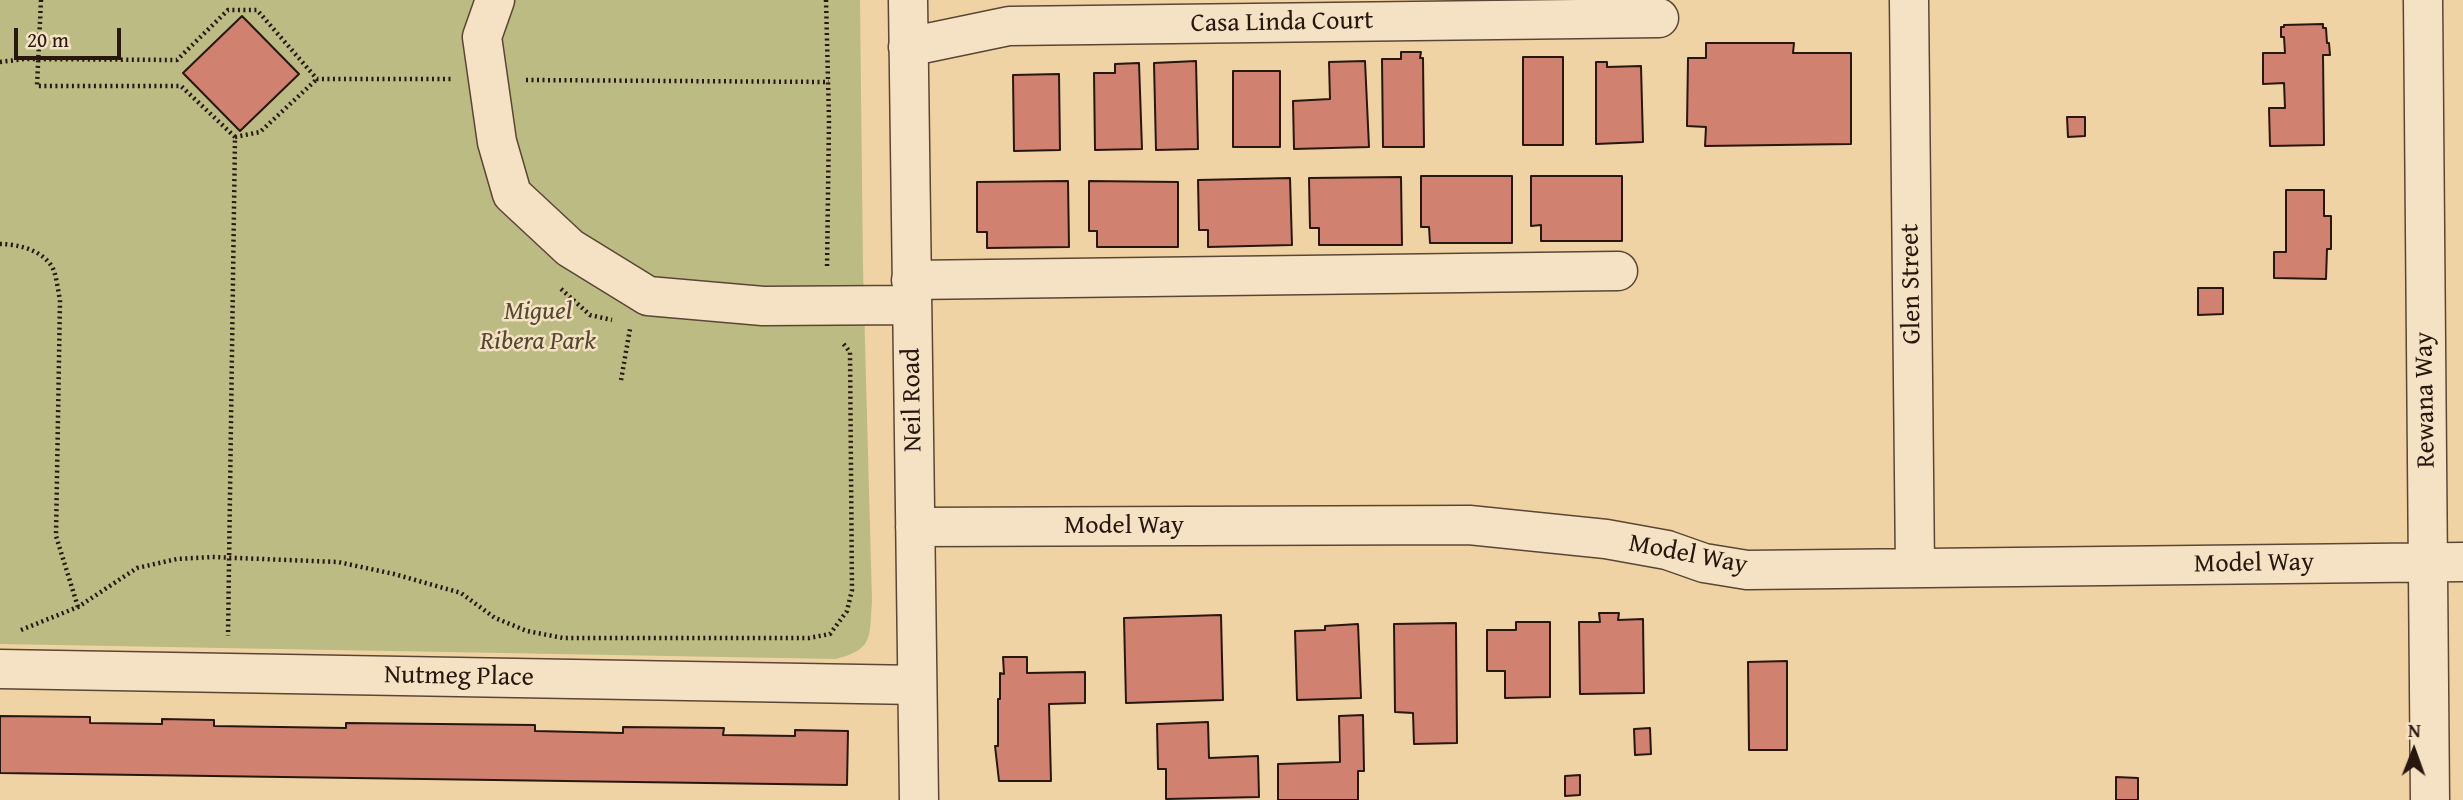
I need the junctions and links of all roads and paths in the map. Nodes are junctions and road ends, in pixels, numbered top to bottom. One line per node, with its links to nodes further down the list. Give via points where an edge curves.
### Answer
1 (41, 0): 9 (path)
2 (495, 0): 12 (street)
3 (826, 0): 13 (path)
4 (908, 0): 8 (street, Neil Road)
5 (1909, 0): 27 (street, Glen Street)
6 (2423, 0): 26 (street, Rewana Way)
7 (1659, 19): 8 (street, Casa Linda Court, via 1009,26)
8 (908, 47): 19 (street, Neil Road)
9 (38, 60): 10 (path); 11 (path, via 177,60 228,9 257,10); 14 (path, via 37,86 181,86)
10 (0, 62)
11 (317, 79): 12 (path); 14 (path, via 260,132)
12 (463, 79): 13 (path); 19 (street, via 497,142 512,194 570,248 648,296 763,306)
13 (829, 82): 17 (path)
14 (235, 137): 25 (path)
15 (0, 244): 28 (path, via 37,253 53,268 60,300 56,536)
16 (1618, 271): 19 (street)
17 (827, 272)
18 (553, 282): 20 (path, via 590,315)
19 (912, 293): 24 (street, Neil Road)
20 (631, 325): 21 (path); 23 (path)
21 (640, 328)
22 (833, 338): 25 (path, via 850,352 852,590 847,611 830,634 809,638 563,638 527,631 495,618 461,593 394,574 338,562)
23 (621, 380)
24 (915, 527): 27 (street, Model Way, via 1469,525 1606,539 1747,570); 32 (street, Neil Road)
25 (229, 558): 28 (path, via 177,559 137,568); 30 (path)
26 (2445, 562): 27 (street, Model Way); 34 (street, Rewana Way)
27 (1915, 568)
28 (78, 607): 29 (path)
29 (15, 632)
30 (228, 648)
31 (0, 669): 32 (street, Nutmeg Place)
32 (917, 685): 33 (street, Neil Road)
33 (919, 800)
34 (2430, 800)

